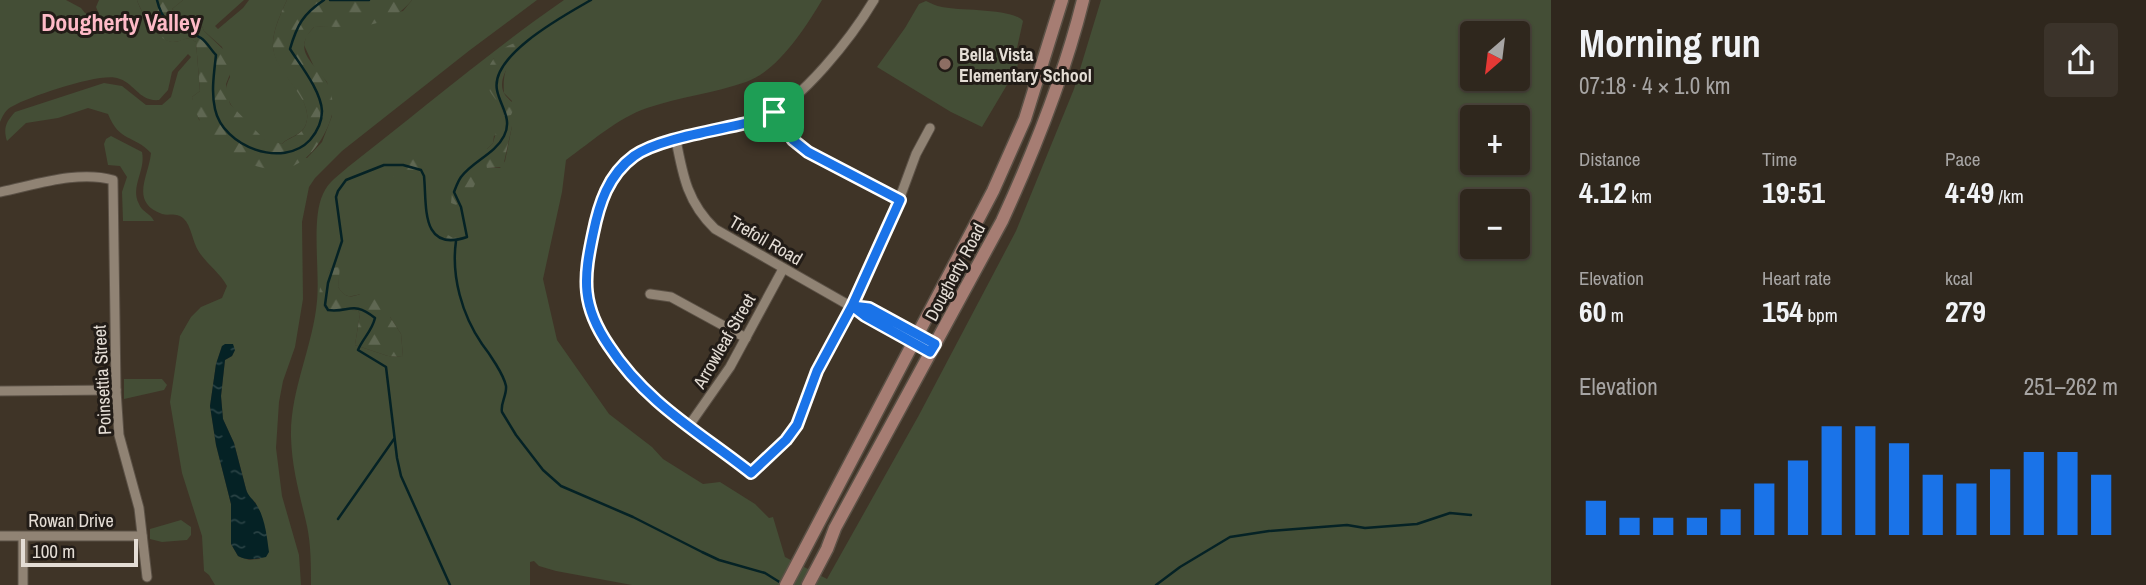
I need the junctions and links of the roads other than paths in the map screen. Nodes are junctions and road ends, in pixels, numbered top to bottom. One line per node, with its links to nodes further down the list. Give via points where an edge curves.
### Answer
1 (874, 0): 4 (street, via 806,87)
2 (1062, 0): 13 (main road, Dougherty Road, via 1039,78 1007,159)
3 (1083, 0): 14 (main road, Dougherty Road, via 1025,171)
4 (774, 112): 6 (street, via 746,124); 8 (street, via 793,140 808,152)
5 (930, 128): 8 (street)
6 (676, 140): 9 (street, Trefoil Road, via 692,202 702,217 724,236); 17 (street, via 635,155 602,196 589,254 587,294 592,316 620,363 639,386)
7 (0, 192): 15 (street, Poinsettia Street, via 61,180 99,176 113,180)
8 (900, 200): 11 (street)
9 (782, 268): 11 (street, Trefoil Road); 12 (street, Arrowleaf Street)
10 (650, 294): 12 (street, via 671,297)
11 (852, 306): 13 (street, Trefoil Road, via 869,308); 17 (street, via 817,371 797,425 751,473)
12 (746, 338): 17 (street, Arrowleaf Street)
13 (915, 338): 14 (street, Trefoil Road); 23 (main road, Dougherty Road)
14 (933, 348): 24 (main road, Dougherty Road)
15 (116, 390): 16 (street); 19 (street, Poinsettia Street, via 119,435)
16 (0, 391)
17 (688, 427)
18 (0, 536): 20 (street, Rowan Drive)
19 (142, 536): 20 (street, Rowan Drive); 21 (street, Poinsettia Street)
20 (23, 537): 22 (street)
21 (147, 577)
22 (23, 585)
23 (786, 585)
24 (807, 585)

